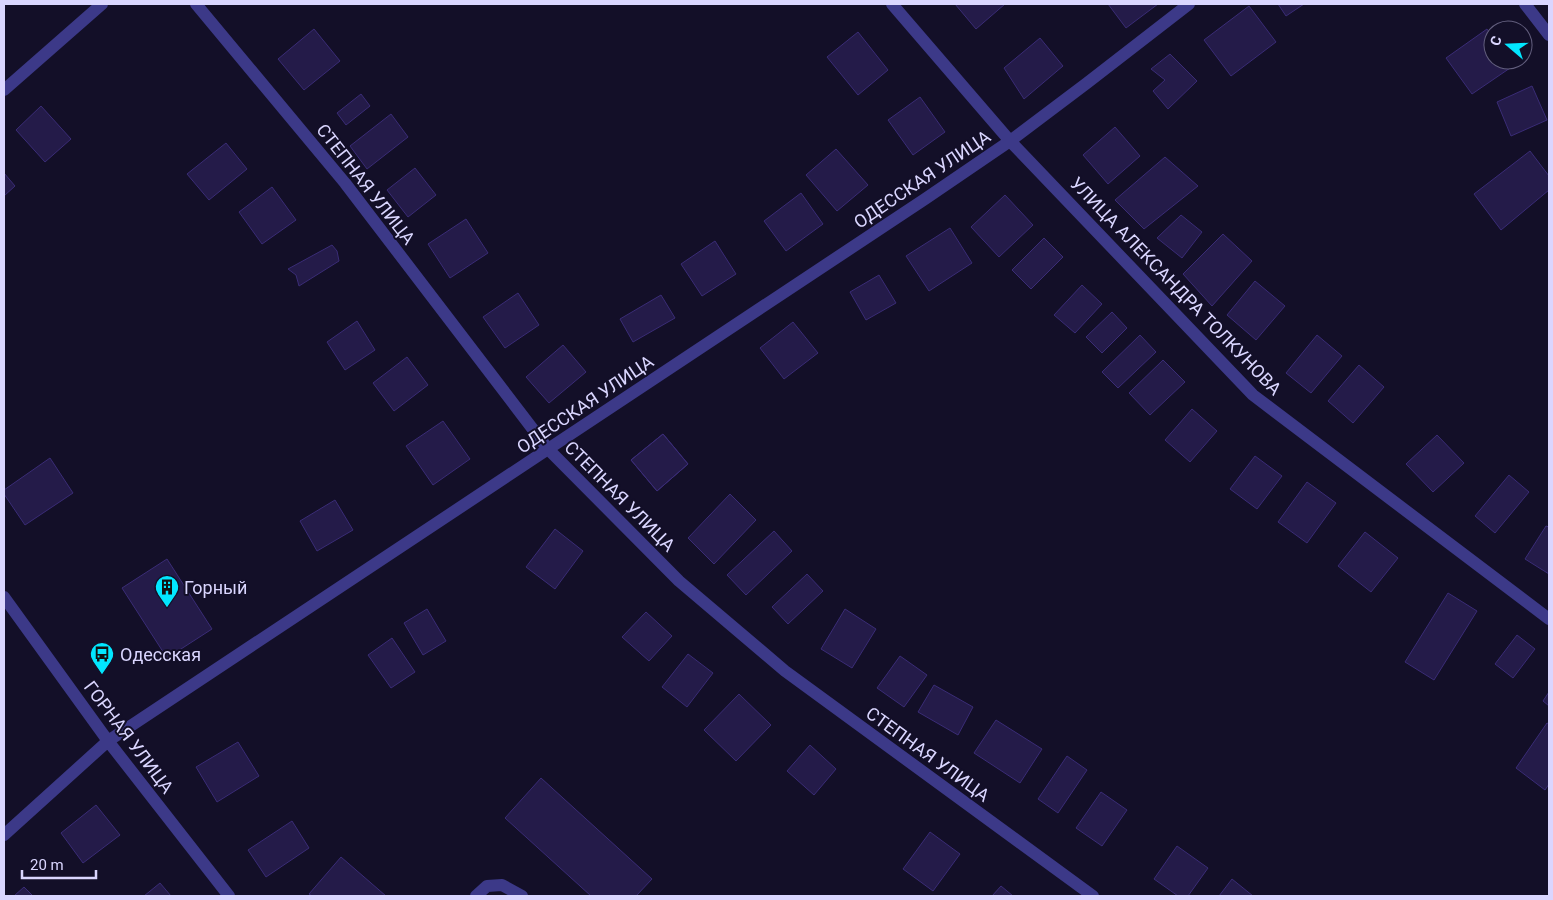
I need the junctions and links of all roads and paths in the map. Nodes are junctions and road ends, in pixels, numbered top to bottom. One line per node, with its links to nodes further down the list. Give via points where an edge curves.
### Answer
1 (102, 4): 7 (street)
2 (196, 4): 9 (street, СТЕПНАЯ УЛИЦА, via 345,183)
3 (892, 4): 8 (street, УЛИЦА АЛЕКСАНДРА ТОЛКУНОВА)
4 (1189, 4): 8 (street, ОДЕССКАЯ УЛИЦА)
5 (1525, 4): 6 (street)
6 (1549, 35)
7 (4, 90)
8 (1010, 140): 9 (street, ОДЕССКАЯ УЛИЦА); 11 (street, УЛИЦА АЛЕКСАНДРА ТОЛКУНОВА, via 1253,395)
9 (548, 449): 12 (street, ОДЕССКАЯ УЛИЦА); 17 (street, СТЕПНАЯ УЛИЦА, via 679,582 785,671)
10 (4, 597): 12 (street, ГОРНАЯ УЛИЦА)
11 (1544, 616)
12 (108, 741): 13 (street, ОДЕССКАЯ УЛИЦА); 14 (street, ГОРНАЯ УЛИЦА)
13 (4, 835)
14 (229, 896)
15 (476, 896): 16 (street, via 487,886 502,885)
16 (522, 896)
17 (1093, 896)

